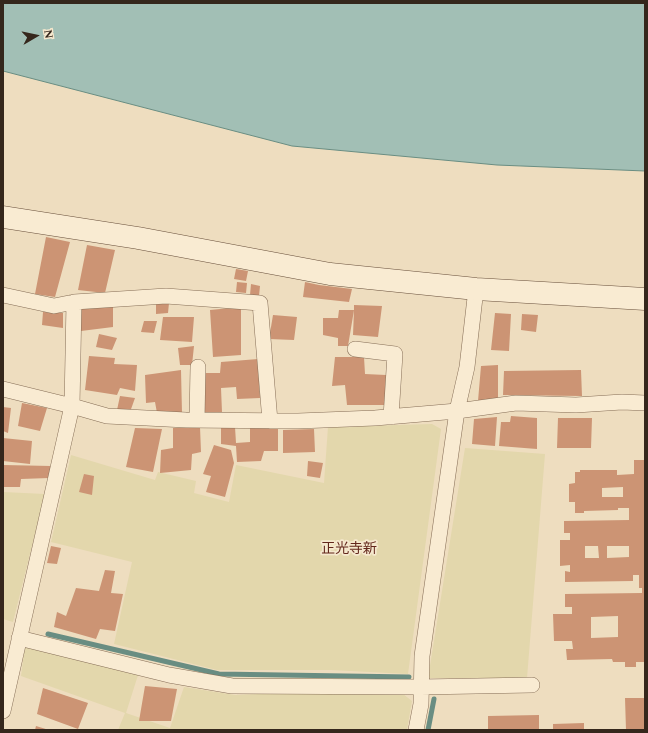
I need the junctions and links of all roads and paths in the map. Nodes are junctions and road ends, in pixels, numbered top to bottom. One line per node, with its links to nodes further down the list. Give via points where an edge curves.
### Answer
1 (3, 217): 2 (street, via 138,238 330,274)
2 (476, 289): 4 (street); 11 (street, via 467,368)
3 (3, 294): 5 (street, via 54,306)
4 (645, 299)
5 (74, 302): 10 (street); 14 (street, via 166,296 260,303)
6 (355, 349): 12 (street, via 395,354)
7 (198, 368): 13 (street)
8 (3, 389): 10 (street)
9 (645, 403): 11 (street, via 516,403)
10 (72, 406): 13 (street, via 107,416); 15 (street)
11 (457, 411): 12 (street); 17 (street, via 422,656)
12 (391, 417): 14 (street)
13 (197, 420): 14 (street)
14 (270, 421)
15 (19, 638): 17 (street, via 232,686); 18 (street)
16 (532, 685): 17 (street)
17 (422, 687): 19 (street)
18 (3, 712)
19 (416, 730)

